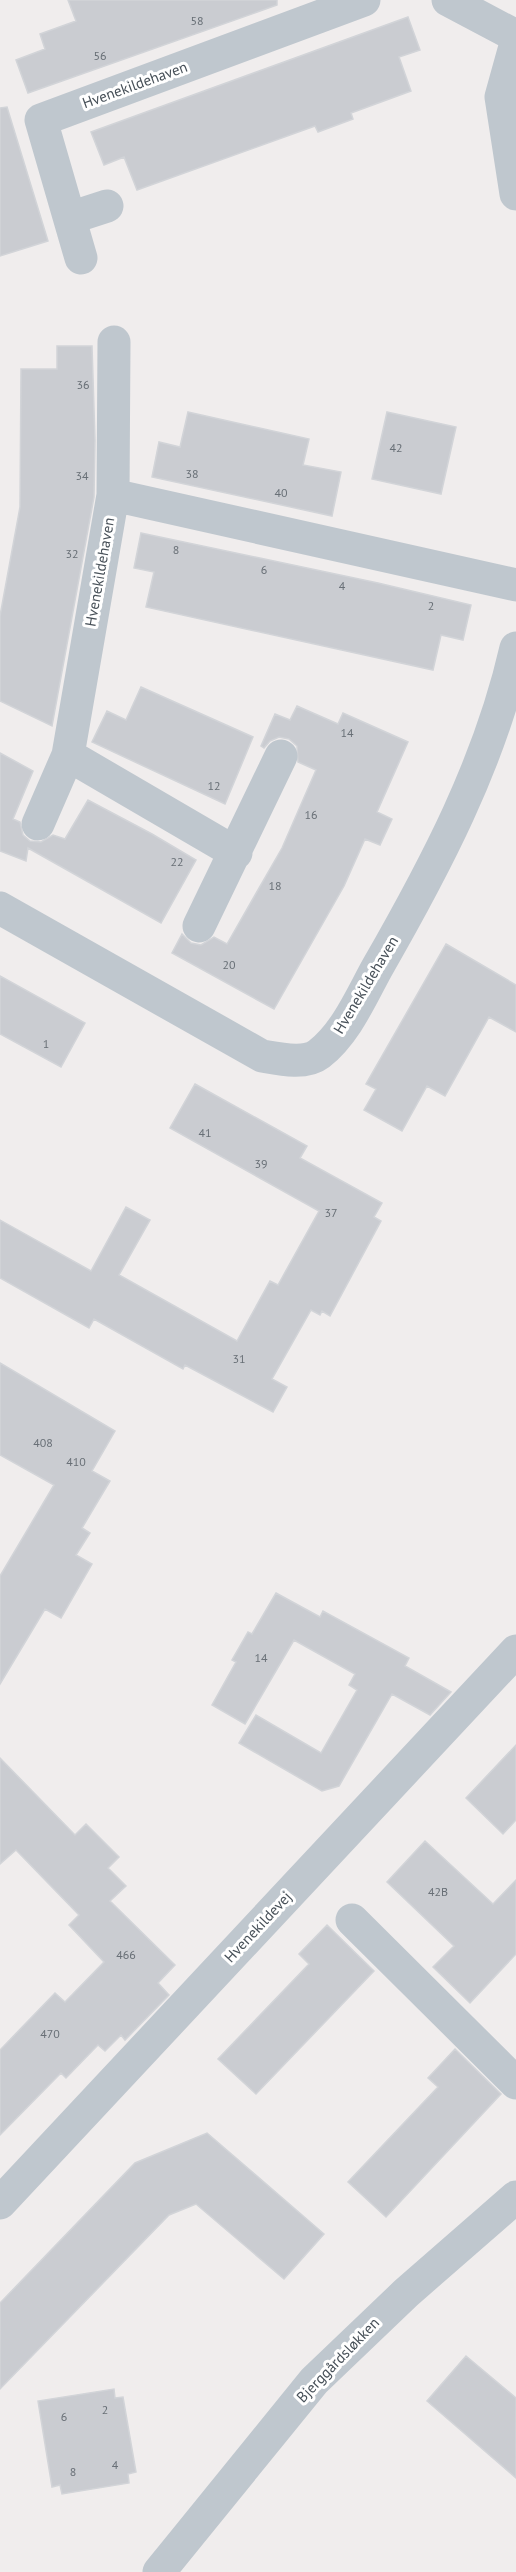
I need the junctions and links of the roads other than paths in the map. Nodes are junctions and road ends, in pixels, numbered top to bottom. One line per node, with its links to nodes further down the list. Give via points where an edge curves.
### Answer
1 (364, 0): 7 (street, Hvenekildehaven, via 41,120)
2 (448, 0): 3 (street)
3 (516, 36)
4 (516, 43): 5 (street, via 501,97)
5 (516, 194)
6 (107, 206): 7 (street)
7 (70, 218): 8 (street, Hvenekildehaven)
8 (81, 258)
9 (114, 342): 10 (street, Hvenekildehaven)
10 (113, 495): 11 (street, Hvenekildehaven); 13 (street, Hvenekildehaven)
11 (516, 585)
12 (516, 648): 17 (street, Hvenekildehaven, via 460,813 424,886 341,1031 318,1056 291,1061 262,1056)
13 (68, 755): 15 (street, Hvenekildehaven); 16 (street)
14 (281, 756): 16 (street)
15 (38, 824)
16 (236, 853): 18 (street)
17 (0, 908)
18 (199, 926)
19 (516, 1651): 23 (street, Hvenekildevej)
20 (352, 1920): 21 (street)
21 (516, 2083)
22 (516, 2197): 24 (street, Bjerggårdsløkken, via 406,2293 314,2381)
23 (0, 2203)
24 (159, 2572)

